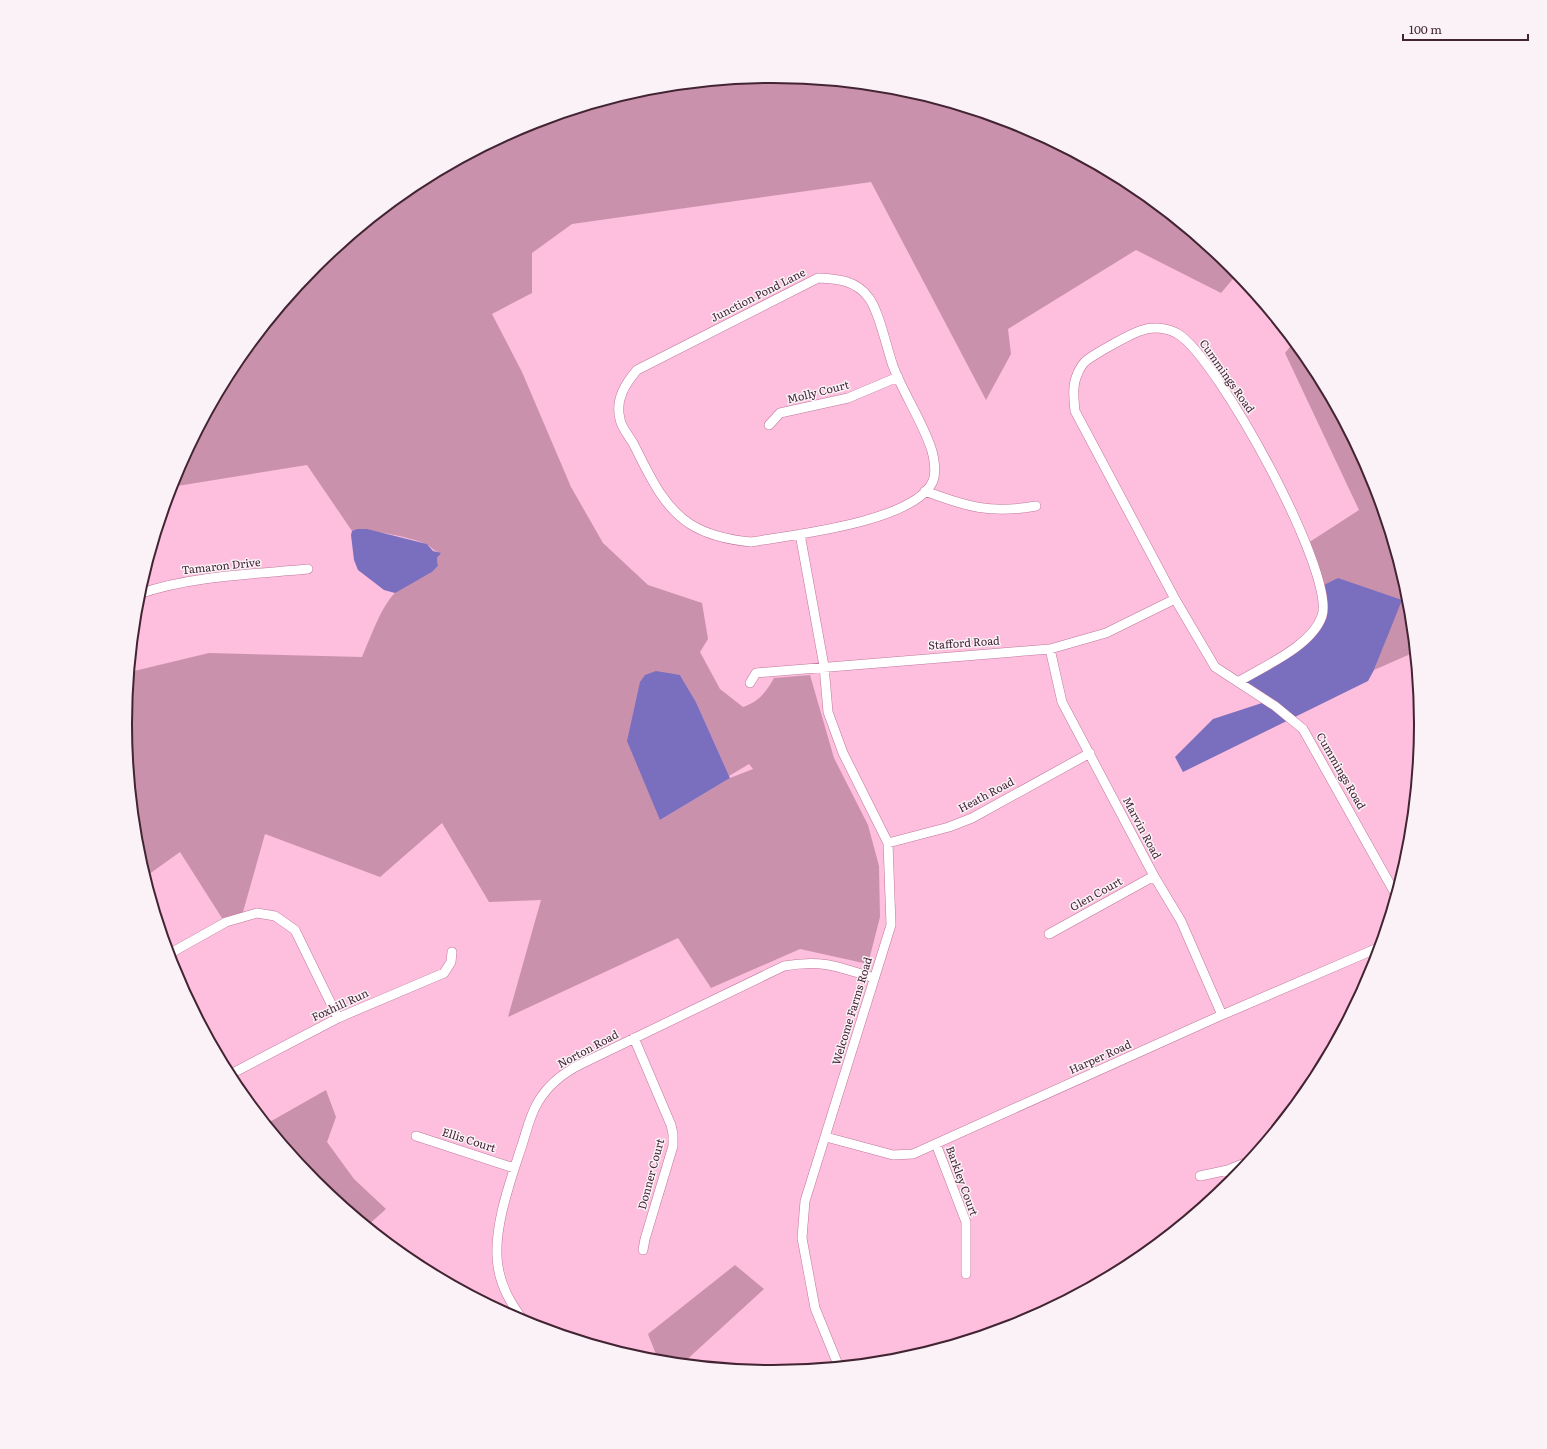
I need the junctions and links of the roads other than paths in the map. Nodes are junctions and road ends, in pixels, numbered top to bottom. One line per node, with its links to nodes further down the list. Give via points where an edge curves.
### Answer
1 (898, 377): 2 (street, Molly Court, via 848,398 780,413); 3 (street, Junction Pond Lane, via 932,451 933,481); 5 (street, Junction Pond Lane, via 870,298 852,283 840,279 818,278 637,370 626,382 619,398 620,420 661,495 673,510 690,524 732,540 751,542)
2 (769, 425)
3 (925, 491): 4 (street, via 963,505 994,510); 5 (street, Junction Pond Lane, via 905,508 877,518)
4 (1036, 506)
5 (800, 534): 10 (street)
6 (308, 569): 7 (street, Tamaron Drive, via 186,582)
7 (146, 592)
8 (1175, 599): 9 (street, Stafford Road, via 1106,633); 11 (street, Cummings Road, via 1215,667); 11 (street, Cummings Road, via 1075,411 1073,394 1077,375 1086,361 1142,330 1159,328 1177,333 1193,345 1268,462 1299,525 1323,597 1322,615 1315,631 1304,642)
9 (1050, 649): 10 (street, Stafford Road); 13 (street, Marvin Road, via 1062,702)
10 (824, 666): 12 (street, Stafford Road, via 756,673); 14 (street, Welcome Farms Road, via 828,712 843,753)
11 (1238, 682): 16 (street, Cummings Road, via 1303,729)
12 (750, 683)
13 (1090, 753): 14 (street, Heath Road, via 972,818 949,827); 15 (street, Marvin Road)
14 (888, 842): 21 (street, Welcome Farms Road, via 891,925)
15 (1154, 876): 17 (street, Glen Court); 22 (street, Marvin Road, via 1181,921)
16 (1393, 890)
17 (1049, 934)
18 (1374, 950): 22 (street, Harper Road)
19 (174, 951): 23 (street, via 226,922 257,913 274,916 295,930)
20 (452, 952): 23 (street, Foxhill Run, via 451,962 444,973)
21 (874, 978): 24 (street, Norton Road, via 827,964 784,966); 27 (street, Welcome Farms Road)
22 (1222, 1015): 28 (street, Harper Road)
23 (338, 1018): 25 (street, Foxhill Run)
24 (634, 1038): 30 (street, Norton Road, via 575,1067 550,1086 533,1111); 34 (street, Donner Court, via 673,1134 672,1146)
25 (235, 1072)
26 (416, 1136): 30 (street, Ellis Court)
27 (826, 1137): 28 (street, Harper Road, via 893,1155 913,1154); 37 (street, Welcome Farms Road, via 805,1201 802,1238 815,1308)
28 (936, 1144): 35 (street, Barkley Court, via 966,1222)
29 (1239, 1166): 31 (street)
30 (514, 1168): 36 (street, Norton Road, via 499,1225 496,1254 503,1287)
31 (1228, 1170): 32 (street); 33 (street)
32 (1230, 1175)
33 (1200, 1176)
34 (643, 1250)
35 (966, 1274)
36 (517, 1312)
37 (837, 1363)

